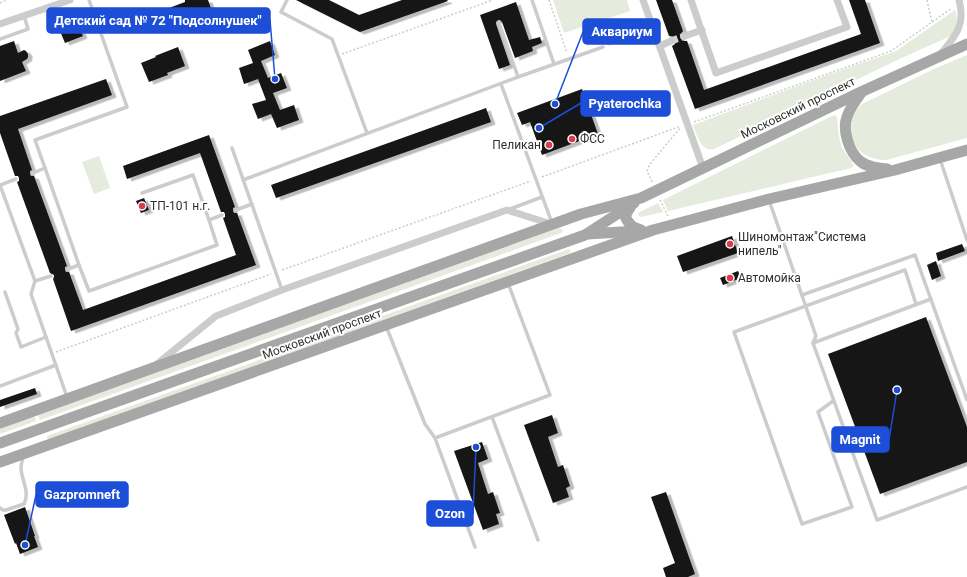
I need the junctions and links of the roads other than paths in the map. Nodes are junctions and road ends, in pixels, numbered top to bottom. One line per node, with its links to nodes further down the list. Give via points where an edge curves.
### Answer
1 (70, 0): 9 (street)
2 (89, 0): 28 (lane, via 127,107 35,140)
3 (287, 0): 24 (lane, via 281,12 332,39)
4 (532, 0): 20 (lane)
5 (643, 0): 17 (street)
6 (691, 0): 12 (street)
7 (837, 0): 12 (street, via 846,27 716,73)
8 (959, 1): 19 (street, via 962,11 961,22 957,33)
9 (24, 16): 10 (street); 14 (lane, via 28,29)
10 (0, 24)
11 (499, 24): 21 (lane)
12 (702, 30): 13 (street)
13 (685, 36)
14 (0, 39)
15 (671, 42): 17 (street)
16 (967, 44): 19 (main road, Московский проспект)
17 (660, 46): 29 (street)
18 (603, 47): 20 (lane)
19 (939, 56): 23 (main road, Московский проспект)
20 (554, 64): 21 (lane)
21 (518, 77): 22 (lane)
22 (500, 84): 24 (lane); 36 (lane)
23 (863, 91): 29 (main road, Московский проспект); 30 (main road, via 852,104 846,119 848,142 860,161 873,168)
24 (367, 133): 33 (lane)
25 (232, 148): 33 (lane)
26 (967, 150): 27 (main road, Московский проспект)
27 (940, 158): 30 (main road, Московский проспект); 47 (lane)
28 (45, 168): 31 (lane); 48 (lane)
29 (703, 168): 38 (main road, Московский проспект)
30 (895, 170): 37 (main road, Московский проспект)
31 (33, 173)
32 (16, 179): 34 (lane)
33 (243, 180): 39 (lane)
34 (0, 185): 51 (lane)
35 (142, 193): 43 (lane, via 193,175)
36 (542, 197): 41 (lane); 44 (lane)
37 (769, 199): 45 (main road, Московский проспект); 55 (lane)
38 (637, 201): 44 (main road, Московский проспект, via 581,214); 45 (main road, via 625,216 628,223 635,228); 46 (main road, Московский проспект)
39 (252, 204): 40 (lane); 53 (lane)
40 (236, 210)
41 (507, 210): 44 (street); 53 (street)
42 (222, 215): 43 (lane)
43 (209, 220): 48 (lane, via 217,245 88,291)
44 (552, 224): 63 (main road, Московский проспект)
45 (649, 230): 46 (main road, Московский проспект); 52 (main road, Московский проспект)
46 (585, 235): 71 (main road, Московский проспект)
47 (967, 240)
48 (79, 265): 49 (lane)
49 (68, 269)
50 (51, 276): 51 (lane)
51 (35, 281): 60 (lane, via 31,294)
52 (508, 282): 59 (main road, Московский проспект); 68 (lane, via 550,396)
53 (282, 290): 63 (street, via 216,316)
54 (5, 292): 60 (lane, via 18,329 16,333 21,347)
55 (802, 295): 56 (lane, via 915,255); 58 (lane)
56 (931, 299): 57 (lane); 66 (lane)
57 (916, 304): 58 (lane, via 905,270); 61 (lane)
58 (806, 306): 61 (lane, via 816,336); 67 (lane, via 734,332 802,524 852,507 818,412)
59 (385, 325): 70 (lane, via 425,424); 72 (main road, Московский проспект)
60 (46, 337): 62 (lane)
61 (813, 343): 67 (lane)
62 (56, 365): 64 (lane); 65 (lane)
63 (153, 368): 65 (main road, Московский проспект)
64 (0, 386)
65 (67, 399): 69 (main road, Московский проспект)
66 (967, 400)
67 (833, 401): 74 (lane, via 877,520)
68 (492, 417): 70 (lane); 76 (lane)
69 (0, 423)
70 (435, 438): 77 (lane)
71 (0, 443)
72 (23, 454): 73 (main road, Московский проспект); 75 (lane, via 21,470 27,499 24,504 6,510)
73 (0, 462)
74 (967, 487)
75 (0, 508)
76 (538, 540)
77 (475, 547)

